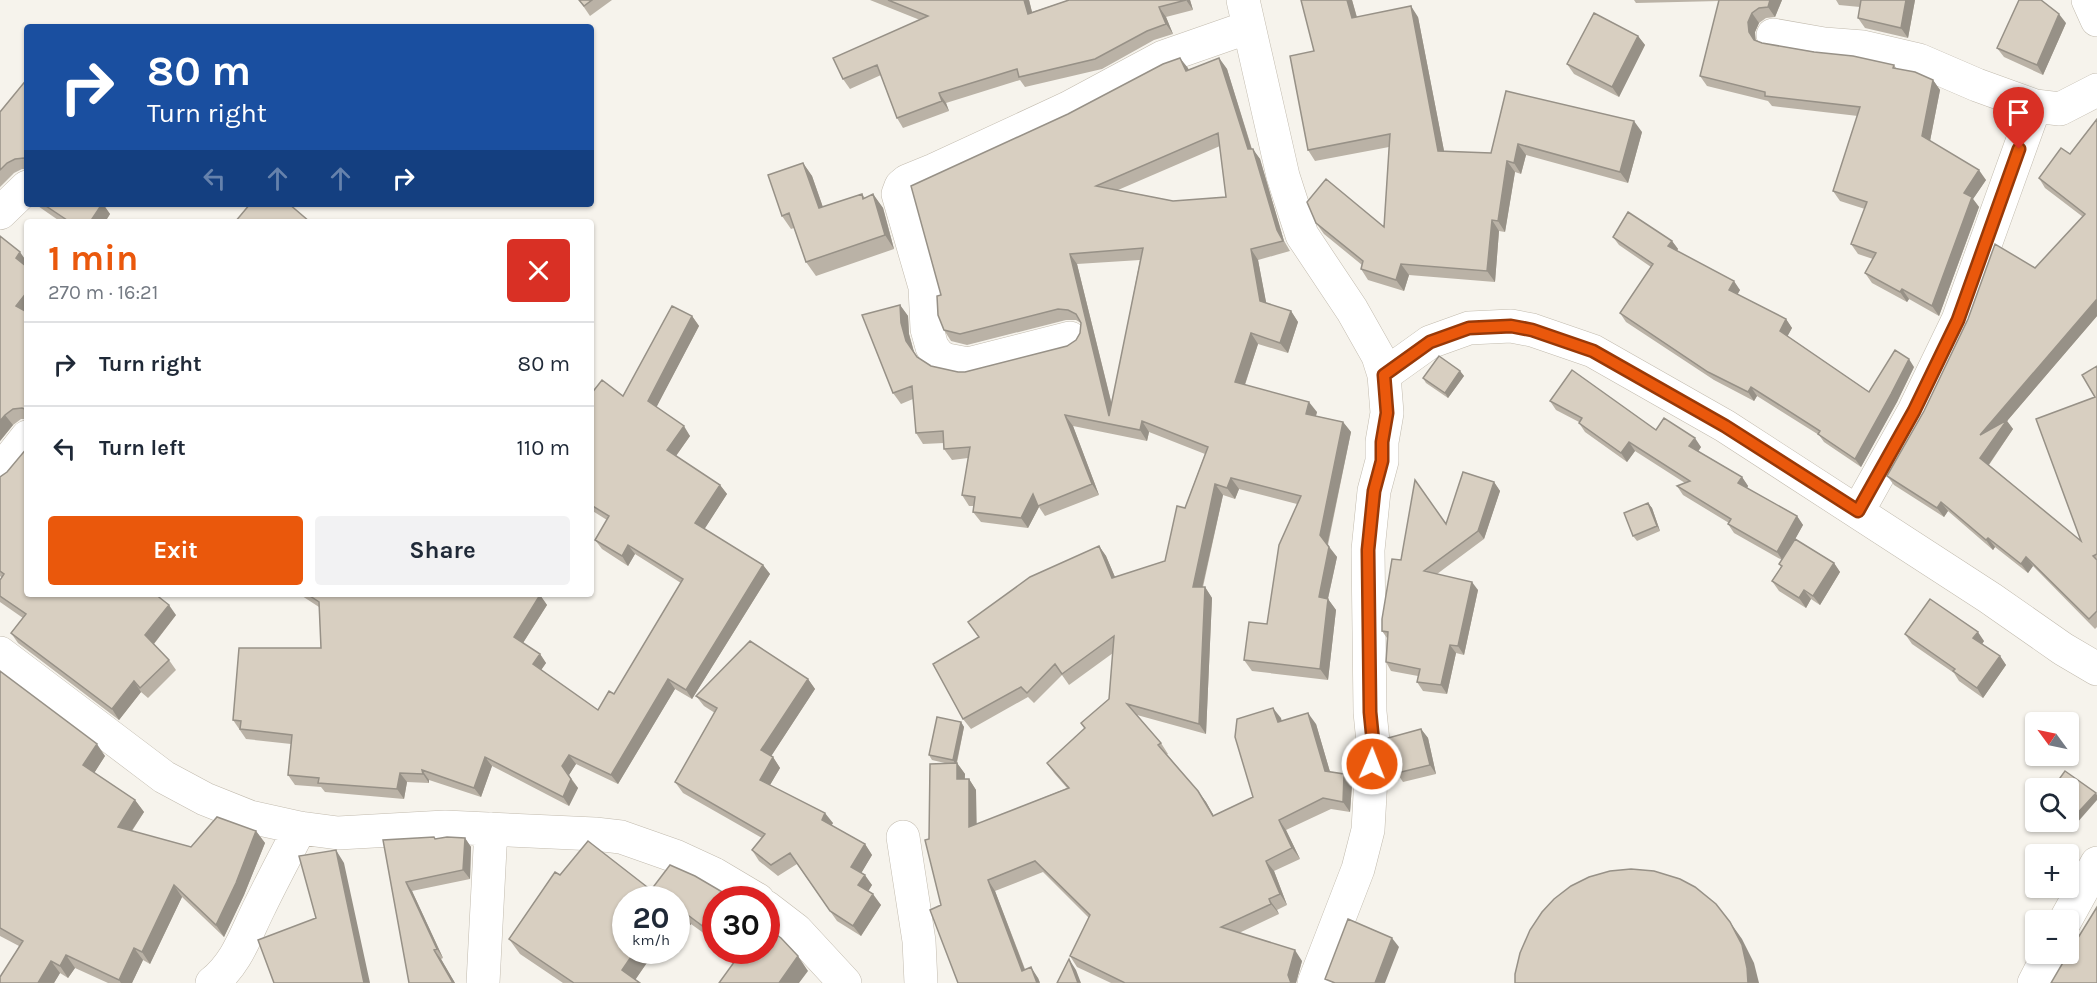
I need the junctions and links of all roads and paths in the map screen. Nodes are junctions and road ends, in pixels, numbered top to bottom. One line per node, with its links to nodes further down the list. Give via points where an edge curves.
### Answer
1 (2088, 0): 3 (street)
2 (1246, 13): 9 (street, via 1068,108 901,186 898,194 925,287 927,329 939,356 968,364); 10 (street, via 1283,176 1302,235 1368,335)
3 (2097, 20)
4 (1773, 35): 6 (street, via 1863,47 1919,60)
5 (2097, 90): 6 (street, via 2060,109)
6 (2034, 106): 13 (street, via 1958,320 1914,411)
7 (24, 190): 8 (street)
8 (0, 213)
9 (1070, 338)
10 (1384, 375): 13 (street, via 1430,342 1469,328 1511,326 1532,330 1593,351 1725,426); 28 (street, via 1387,413 1368,550 1373,742 1368,830 1358,869)
11 (24, 441): 12 (street)
12 (0, 471)
13 (1858, 511): 15 (street)
14 (0, 653): 16 (street, via 164,777 241,813)
15 (2097, 669)
16 (300, 828): 17 (street, via 338,833 445,827); 24 (street, via 239,952)
17 (491, 829): 20 (street, via 621,837 675,856); 25 (street)
18 (903, 837): 27 (street, via 919,941)
19 (2097, 863): 21 (street)
20 (734, 886)
21 (2078, 910)
22 (780, 918): 26 (street)
23 (2044, 964): 29 (street)
24 (212, 983)
25 (483, 983)
26 (845, 983)
27 (921, 983)
28 (1314, 983)
29 (2034, 983)

